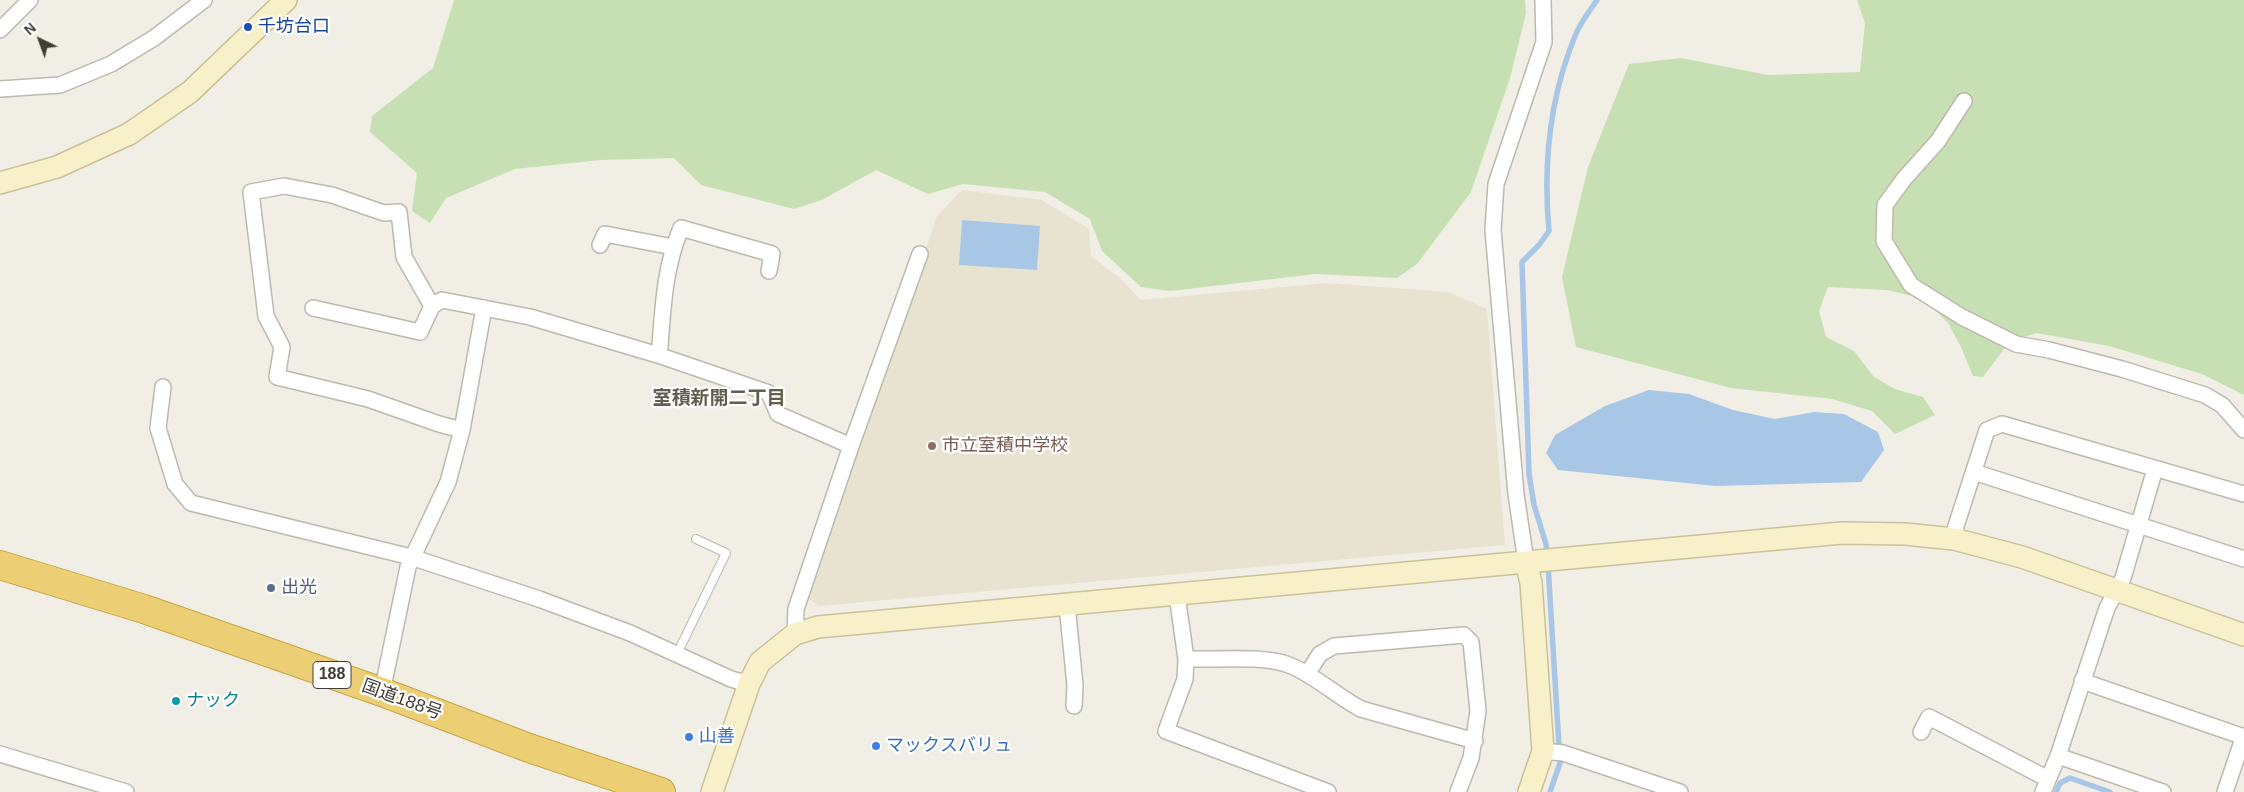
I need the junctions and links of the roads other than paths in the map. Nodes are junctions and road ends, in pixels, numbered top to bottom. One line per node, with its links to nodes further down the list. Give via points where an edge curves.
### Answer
1 (30, 0): 5 (street)
2 (204, 0): 6 (street, via 154,38 111,64 60,84)
3 (286, 0): 8 (street, via 190,92 129,134 57,167)
4 (1543, 0): 29 (street, via 1544,42 1496,184 1493,230 1516,494)
5 (0, 30)
6 (0, 89)
7 (1964, 100): 19 (street, via 1938,141 1885,205 1884,241 1911,285 1962,317 2016,344 2122,368 2205,395 2222,405)
8 (0, 183)
9 (600, 245): 10 (street, via 605,234)
10 (673, 247): 12 (street, via 681,228 772,254); 16 (street, via 665,280)
11 (920, 254): 20 (street)
12 (768, 271)
13 (432, 306): 14 (street, via 420,332); 15 (street, via 442,300); 18 (street, via 404,257 398,212 384,213 332,195 284,186 251,192 266,316 282,347 277,377 368,399)
14 (313, 308)
15 (484, 308): 16 (street, via 530,317); 18 (street)
16 (658, 355): 20 (street, via 768,393 778,414)
17 (164, 387): 27 (street, via 158,428 175,484 192,503)
18 (462, 430): 27 (street, via 448,482)
19 (2244, 430)
20 (851, 446): 34 (street, via 796,610)
21 (2155, 469): 22 (street, via 2002,424 1987,430); 23 (street); 24 (street)
22 (1974, 472): 24 (street); 26 (street)
23 (2244, 494)
24 (2140, 526): 28 (street); 31 (street)
25 (696, 539): 36 (lane, via 726,552)
26 (1954, 539): 29 (street, via 1842,533); 31 (street, via 2022,556)
27 (411, 558): 36 (street, via 539,599); 41 (street)
28 (2244, 559)
29 (1526, 562): 32 (street); 46 (street, via 1531,583)
30 (0, 564): 41 (highway, 国道188号 / 188, via 144,609)
31 (2116, 591): 35 (street); 39 (street)
32 (1177, 595): 33 (street); 37 (street)
33 (1067, 605): 34 (street, via 818,627); 42 (street)
34 (795, 634): 40 (street, via 760,662)
35 (2244, 635)
36 (677, 654): 40 (street, via 730,679)
37 (1186, 659): 38 (street, via 1275,660); 53 (street, via 1185,678 1166,731)
38 (1306, 674): 45 (street, via 1361,709); 45 (street, via 1320,654 1334,646 1464,635 1471,642 1478,711)
39 (2082, 680): 44 (street); 48 (street)
40 (749, 684): 52 (street)
41 (382, 692): 51 (highway, 国道188号 / 188, via 529,748)
42 (1074, 706)
43 (1921, 732): 49 (street, via 1929,718)
44 (2244, 737): 58 (street)
45 (1475, 742): 54 (street)
46 (1543, 751): 55 (street); 56 (street, via 1563,753)
47 (0, 754): 50 (street)
48 (2058, 756): 49 (street); 57 (street)
49 (2046, 786)
50 (126, 792)
51 (661, 792)
52 (712, 792)
53 (1328, 792)
54 (1458, 792)
55 (1529, 792)
56 (1680, 792)
57 (2164, 792)
58 (2225, 792)

